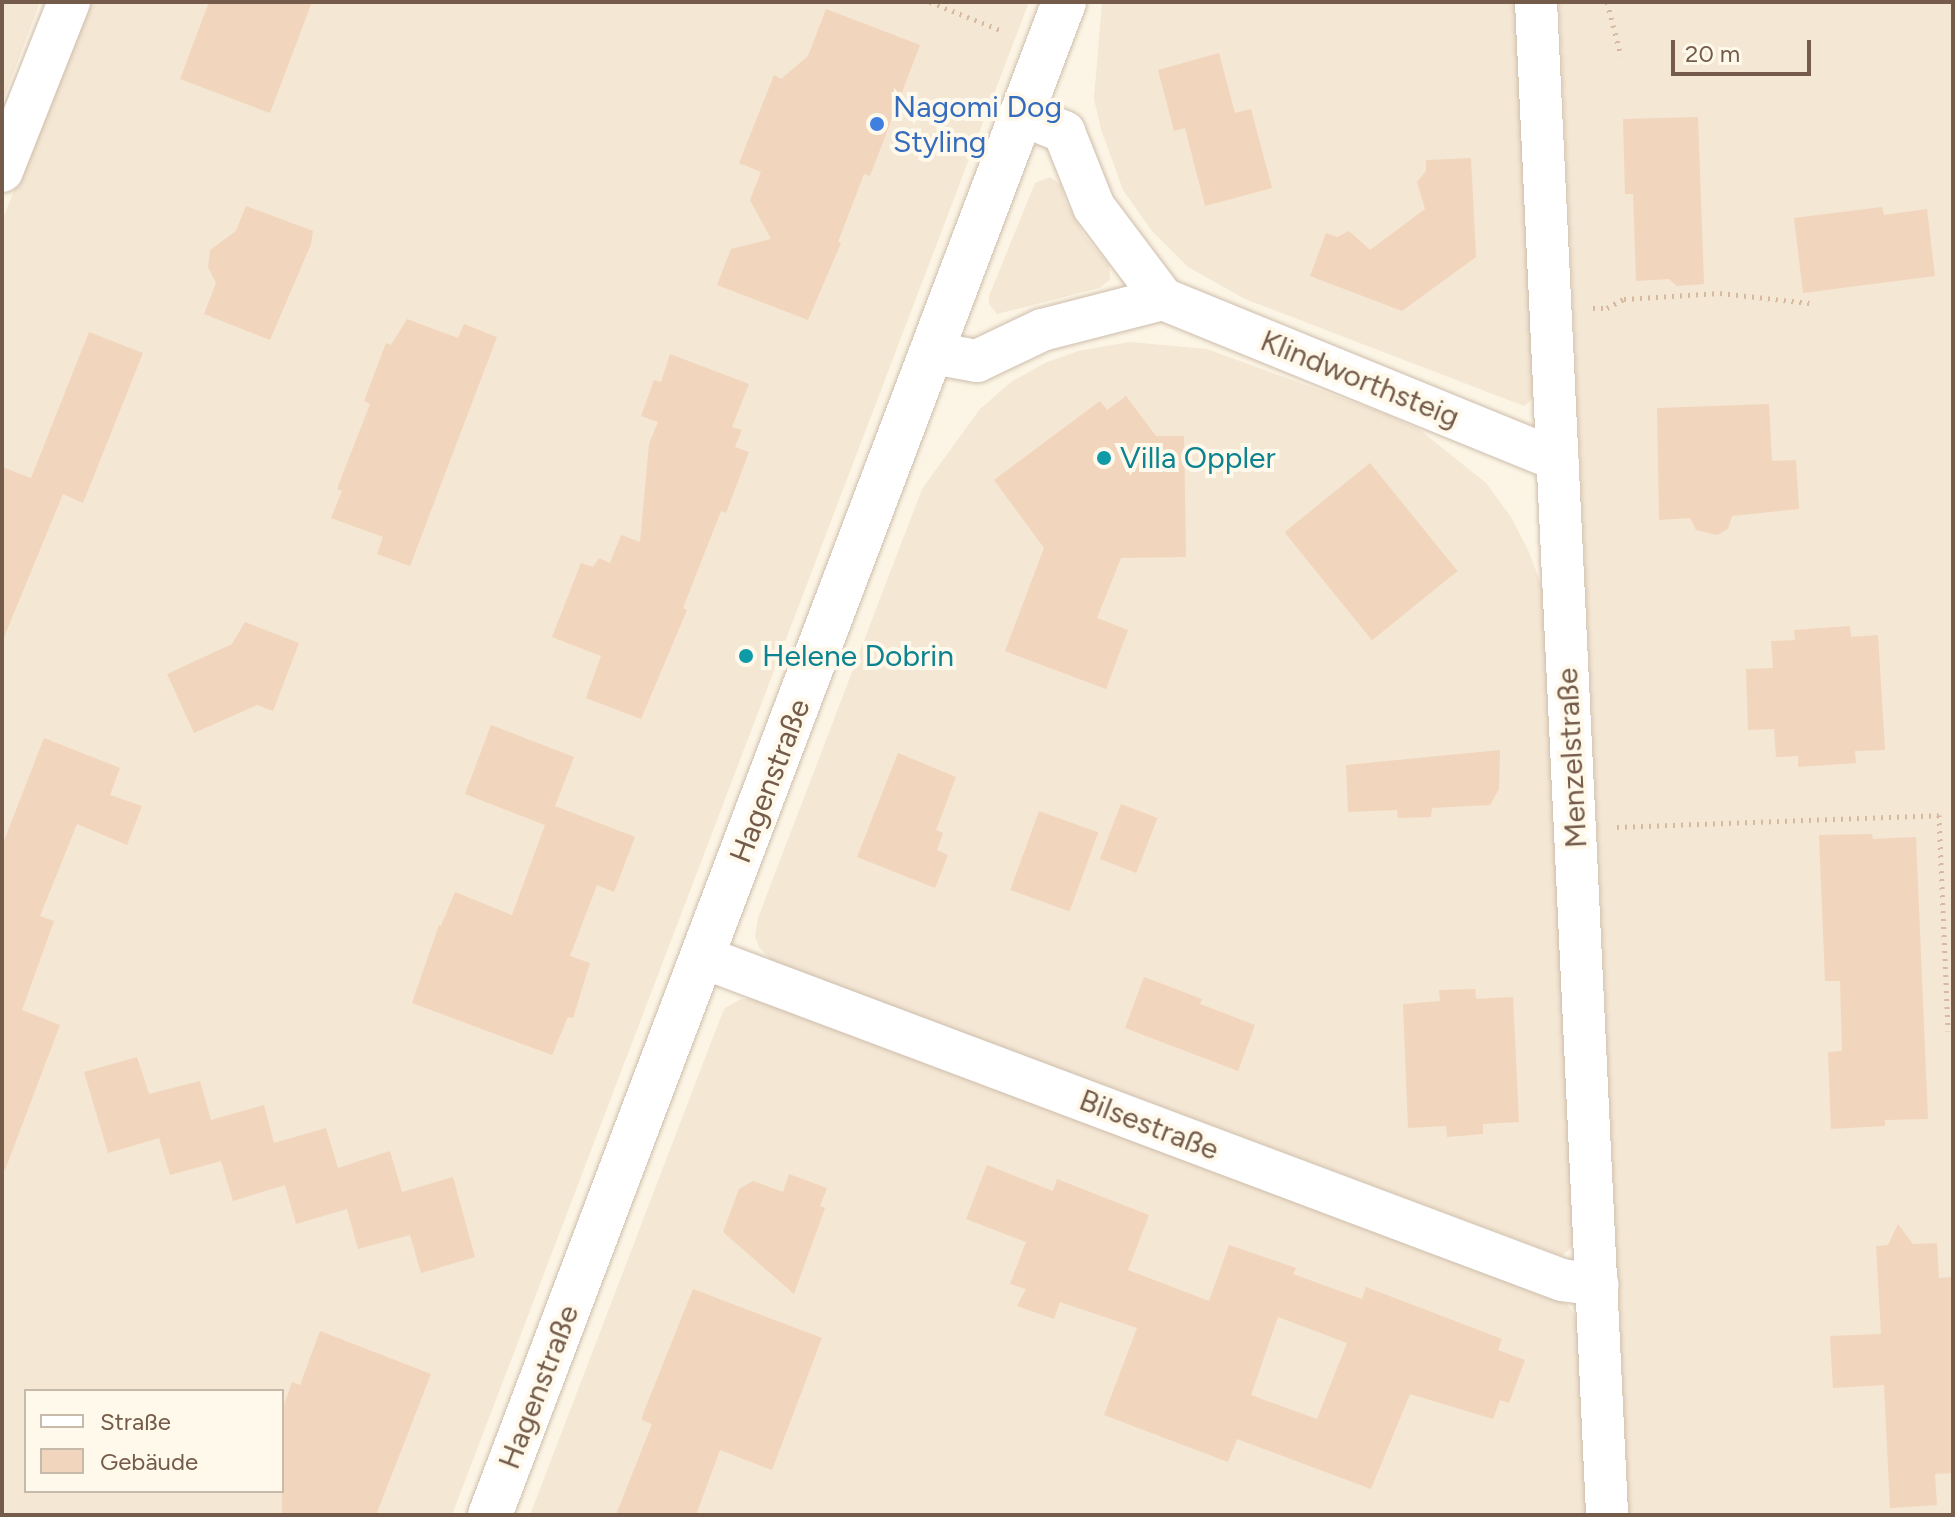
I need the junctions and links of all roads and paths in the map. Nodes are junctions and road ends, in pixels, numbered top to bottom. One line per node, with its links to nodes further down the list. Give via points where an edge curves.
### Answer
1 (69, 2): 9 (street)
2 (930, 2): 6 (path)
3 (1064, 2): 8 (main road, Hagenstraße)
4 (1536, 2): 14 (street, Menzelstraße)
5 (1607, 2): 7 (path)
6 (1003, 31)
7 (1621, 56)
8 (1020, 114): 10 (street, via 1064,132 1094,207); 13 (main road, Hagenstraße)
9 (2, 171)
10 (1163, 299): 13 (street, via 1042,330 977,361); 14 (street, Klindworthsteig)
11 (1809, 303): 12 (path, via 1720,293 1624,299 1607,308)
12 (1585, 309)
13 (933, 353): 16 (main road, Hagenstraße)
14 (1557, 460): 18 (street, Menzelstraße)
15 (1608, 828): 17 (path, via 1939,815)
16 (702, 957): 18 (street, Bilsestraße, via 1562,1280); 19 (main road, Hagenstraße)
17 (1948, 1031)
18 (1598, 1285): 20 (street, Menzelstraße)
19 (490, 1515)
20 (1607, 1515)

